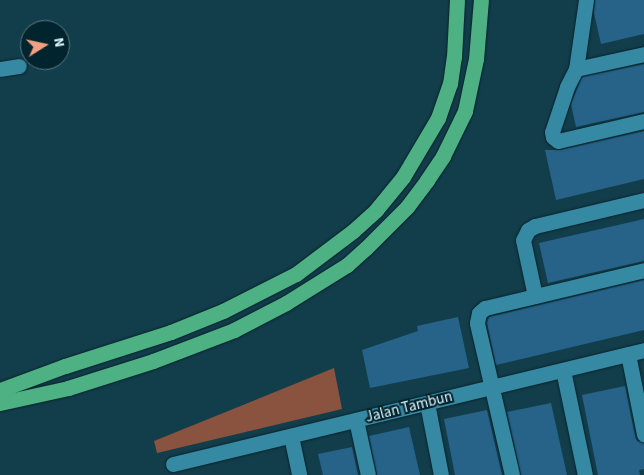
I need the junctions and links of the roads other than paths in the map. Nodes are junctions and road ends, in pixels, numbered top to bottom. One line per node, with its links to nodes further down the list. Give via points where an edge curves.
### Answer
1 (457, 0): 16 (highway, via 450,84 438,118 403,177 376,210 353,231 296,274 223,311)
2 (481, 0): 17 (highway, via 476,59 465,111 443,156 407,207 346,265 286,304 234,330 68,388)
3 (586, 0): 7 (street)
4 (644, 54): 7 (street)
5 (20, 66): 6 (street)
6 (0, 69)
7 (576, 69): 8 (street, via 552,132 558,141)
8 (644, 120)
9 (644, 200): 11 (street, via 528,230 524,240)
10 (644, 270): 11 (street)
11 (535, 296): 15 (street, via 485,308 479,313 477,323)
12 (644, 350): 13 (street, Jalan Tambun)
13 (628, 354): 14 (street, Jalan Tambun); 20 (street)
14 (562, 370): 15 (street, Jalan Tambun); 27 (street)
15 (491, 386): 18 (street, Jalan Tambun); 26 (street)
16 (0, 390)
17 (0, 403)
18 (427, 403): 19 (street, Jalan Tambun); 25 (street)
19 (356, 420): 21 (street, Jalan Tambun); 24 (street)
20 (644, 434)
21 (291, 436): 22 (street, Jalan Tambun); 23 (street)
22 (174, 464)
23 (299, 475)
24 (368, 475)
25 (442, 475)
26 (512, 475)
27 (585, 475)

